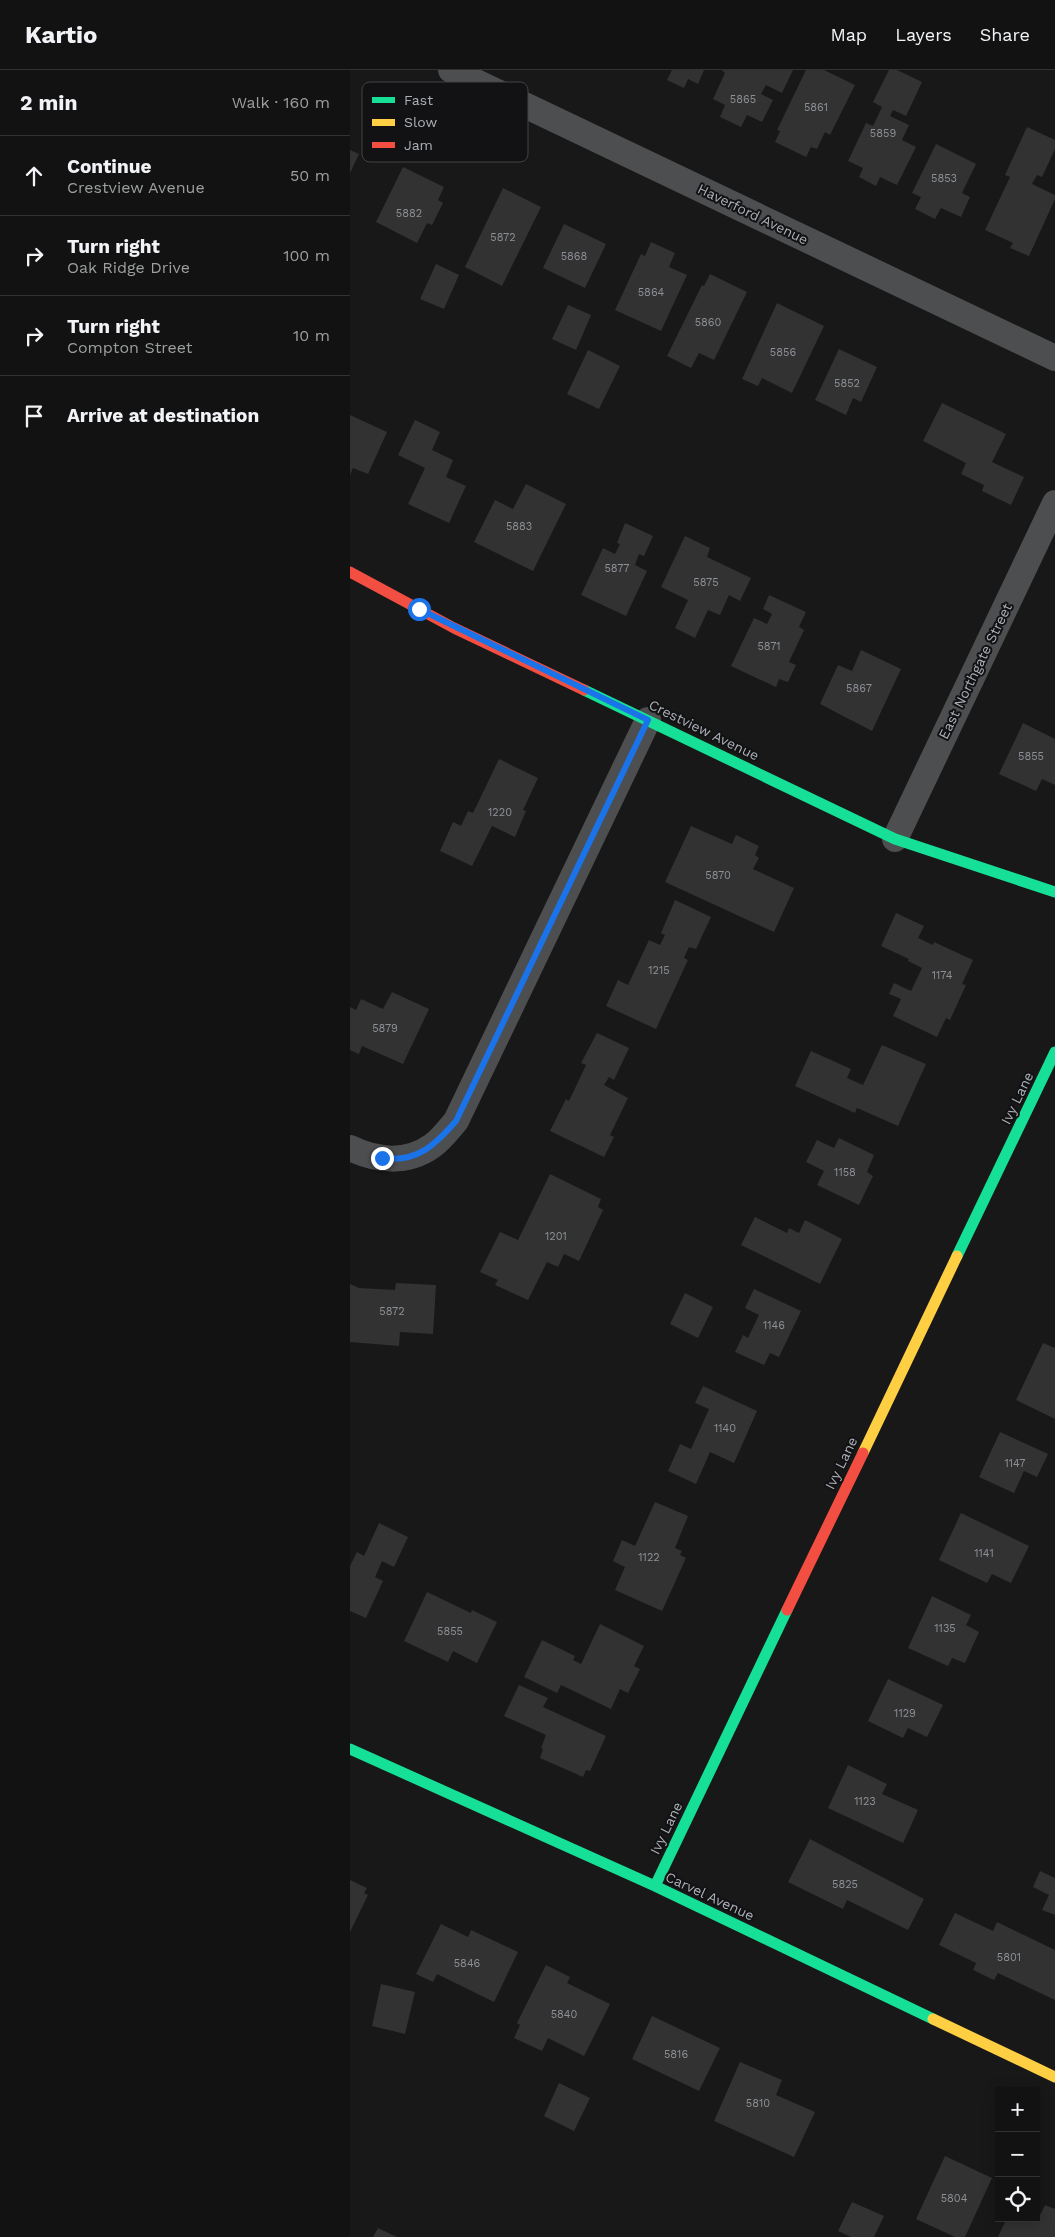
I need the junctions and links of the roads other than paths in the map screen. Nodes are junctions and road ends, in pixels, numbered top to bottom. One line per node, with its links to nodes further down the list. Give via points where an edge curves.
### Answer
1 (451, 70): 2 (street, Haverford Avenue)
2 (476, 82)
3 (528, 107): 4 (street, Haverford Avenue)
4 (1055, 358)
5 (1055, 503): 8 (street, East Northgate Street)
6 (350, 572): 7 (street, Crestview Avenue, via 454,628)
7 (648, 720): 8 (street, Crestview Avenue); 11 (street, via 456,1121 433,1146 414,1155 396,1159 376,1158)
8 (895, 839): 9 (street, Crestview Avenue)
9 (1055, 892)
10 (1055, 1052): 13 (street, Ivy Lane)
11 (350, 1148)
12 (350, 1749): 13 (street, Carvel Avenue)
13 (655, 1886): 14 (street, Carvel Avenue)
14 (1055, 2077)

